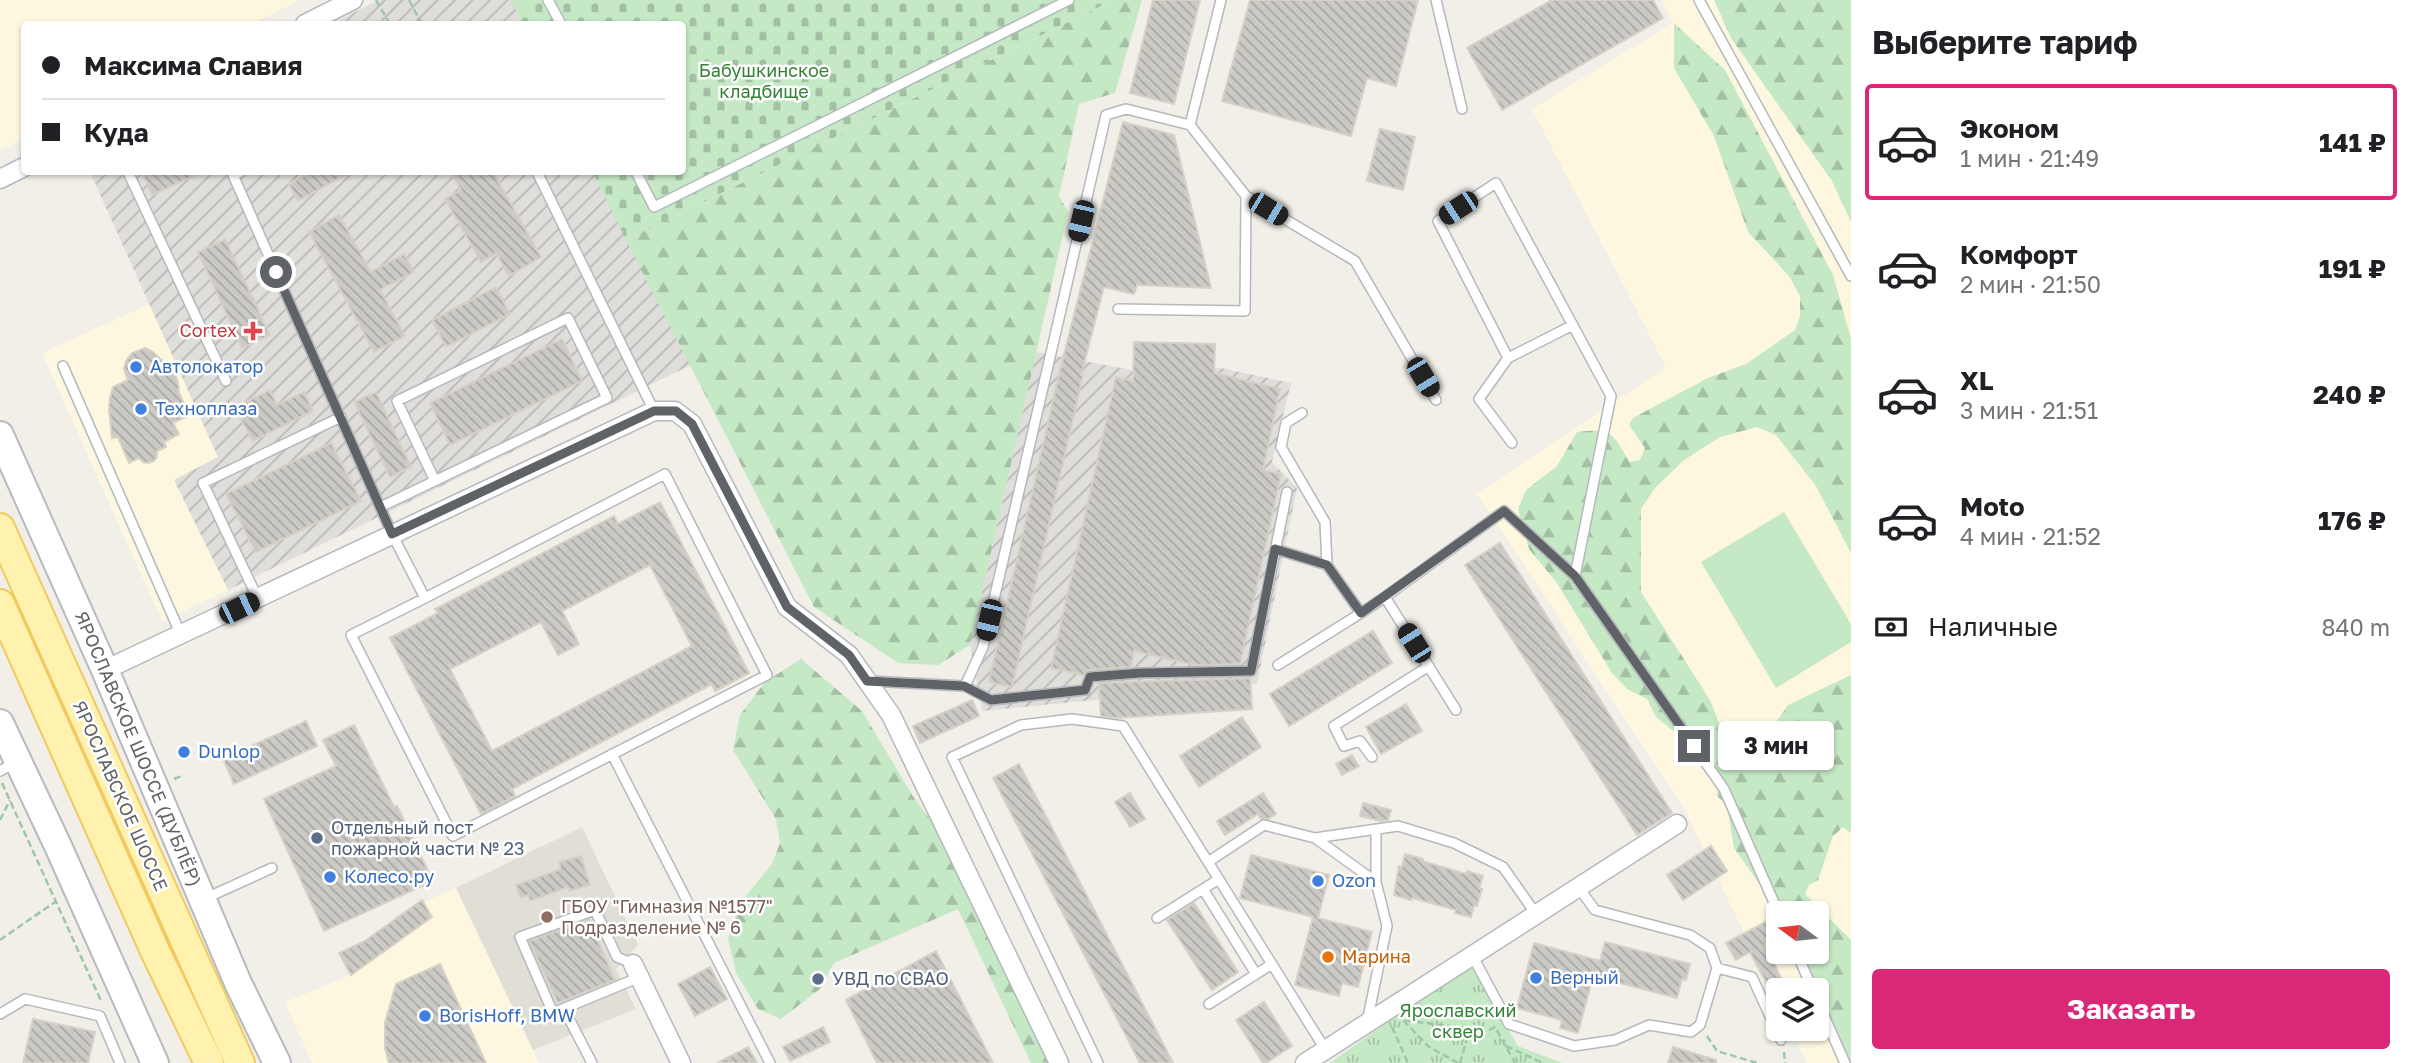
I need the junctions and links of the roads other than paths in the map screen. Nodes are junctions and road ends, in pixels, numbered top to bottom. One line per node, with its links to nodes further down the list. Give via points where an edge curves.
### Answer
1 (353, 0): 7 (street)
2 (548, 0): 9 (lane)
3 (1069, 0): 16 (lane, via 654,207)
4 (1221, 0): 11 (lane)
5 (1436, 0): 10 (lane)
6 (1699, 0): 19 (lane)
7 (332, 5): 8 (street)
8 (309, 21)
9 (559, 21)
10 (1462, 109)
11 (1191, 125): 18 (lane); 49 (lane, via 1126,109 1106,115 983,647)
12 (21, 168): 17 (street)
13 (129, 175): 24 (lane)
14 (233, 175): 28 (lane)
15 (538, 175): 26 (lane)
16 (638, 175)
17 (0, 179)
18 (1246, 196): 20 (lane, via 1245,311); 25 (lane, via 1354,261)
19 (1851, 276)
20 (1118, 309)
21 (1573, 326): 22 (lane); 22 (lane, via 1496,183 1438,220); 38 (lane, via 1611,396)
22 (1508, 358): 30 (lane, via 1479,399)
23 (63, 366): 44 (lane)
24 (226, 381)
25 (1436, 400)
26 (654, 411): 35 (street); 48 (street, via 676,411 692,424 787,607 849,655)
27 (1302, 413): 37 (lane, via 1286,423 1280,447 1325,522)
28 (341, 417): 33 (lane); 41 (lane, via 203,484)
29 (0, 435): 47 (street, ЯРОСЛАВСКОЕ ШОССЕ (ДУБЛЁР))
30 (1512, 443)
31 (435, 481): 31 (lane, via 607,398 568,318 397,401); 33 (lane)
32 (1287, 492): 36 (lane)
33 (380, 507): 35 (lane)
34 (0, 528): 84 (main road, ЯРОСЛАВСКОЕ ШОССЕ)
35 (392, 534): 39 (lane); 41 (street)
36 (1275, 549): 37 (lane); 49 (lane, via 1251,671 1090,677 1085,690 991,700)
37 (1327, 565): 43 (lane)
38 (1575, 576): 40 (lane, via 1504,511); 65 (lane, via 1724,789)
39 (425, 597): 52 (lane, via 351,635 453,836); 52 (lane, via 665,474 767,675)
40 (1385, 597): 43 (lane); 46 (lane)
41 (258, 599): 44 (street)
42 (0, 604): 83 (main road, ЯРОСЛАВСКОЕ ШОССЕ)
43 (1361, 613): 45 (lane)
44 (181, 635): 47 (street)
45 (1278, 665)
46 (1429, 666): 50 (lane); 53 (lane, via 1334,726 1344,746 1360,741)
47 (105, 670): 64 (street, ЯРОСЛАВСКОЕ ШОССЕ (ДУБЛЁР))
48 (867, 681): 49 (lane); 90 (street, via 891,715)
49 (964, 686)
50 (1456, 710)
51 (0, 723): 54 (street)
52 (612, 754): 89 (lane)
53 (1372, 757)
54 (6, 770): 81 (street)
55 (1676, 824): 62 (street)
56 (1377, 830): 57 (lane); 61 (lane); 66 (lane, via 1398,826 1454,843 1503,867)
57 (1315, 838): 58 (lane, via 1264,825); 61 (lane)
58 (1208, 862): 60 (lane); 91 (lane, via 1123,726 1072,719 1021,725 952,757)
59 (271, 868): 64 (lane)
60 (1219, 879): 63 (lane); 69 (lane)
61 (1376, 882): 78 (lane, via 1387,926)
62 (1578, 887): 66 (street); 70 (lane, via 1595,910 1690,935 1710,948)
63 (1203, 889): 67 (lane); 72 (lane)
64 (203, 900): 73 (street, ЯРОСЛАВСКОЕ ШОССЕ (ДУБЛЁР))
65 (1773, 901)
66 (1536, 914): 68 (street)
67 (1157, 918)
68 (1472, 955): 70 (lane, via 1509,1024 1574,1046 1615,1040 1649,1025 1692,1032 1700,1025); 78 (street)
69 (1272, 964): 72 (lane); 80 (lane)
70 (1717, 968): 75 (lane, via 1752,977)
71 (636, 971): 76 (lane); 76 (lane, via 617,957 595,910 520,937 553,1013); 88 (street)
72 (1256, 974): 74 (lane)
73 (238, 982): 85 (street); 86 (street, ЯРОСЛАВСКОЕ ШОССЕ (ДУБЛЁР))
74 (1209, 1004)
75 (1766, 1007)
76 (564, 1009): 87 (lane)
77 (0, 1014): 82 (lane, via 25,999 100,1016)
78 (1367, 1023): 80 (street)
79 (1829, 1027): 93 (lane)
80 (1325, 1049): 92 (street)
81 (153, 1062)
82 (120, 1063)
83 (209, 1063)
84 (240, 1063)
85 (252, 1063)
86 (277, 1063)
87 (592, 1063)
88 (681, 1063)
89 (770, 1063)
90 (1059, 1063)
91 (1098, 1063)
92 (1305, 1063)
93 (1845, 1063)

